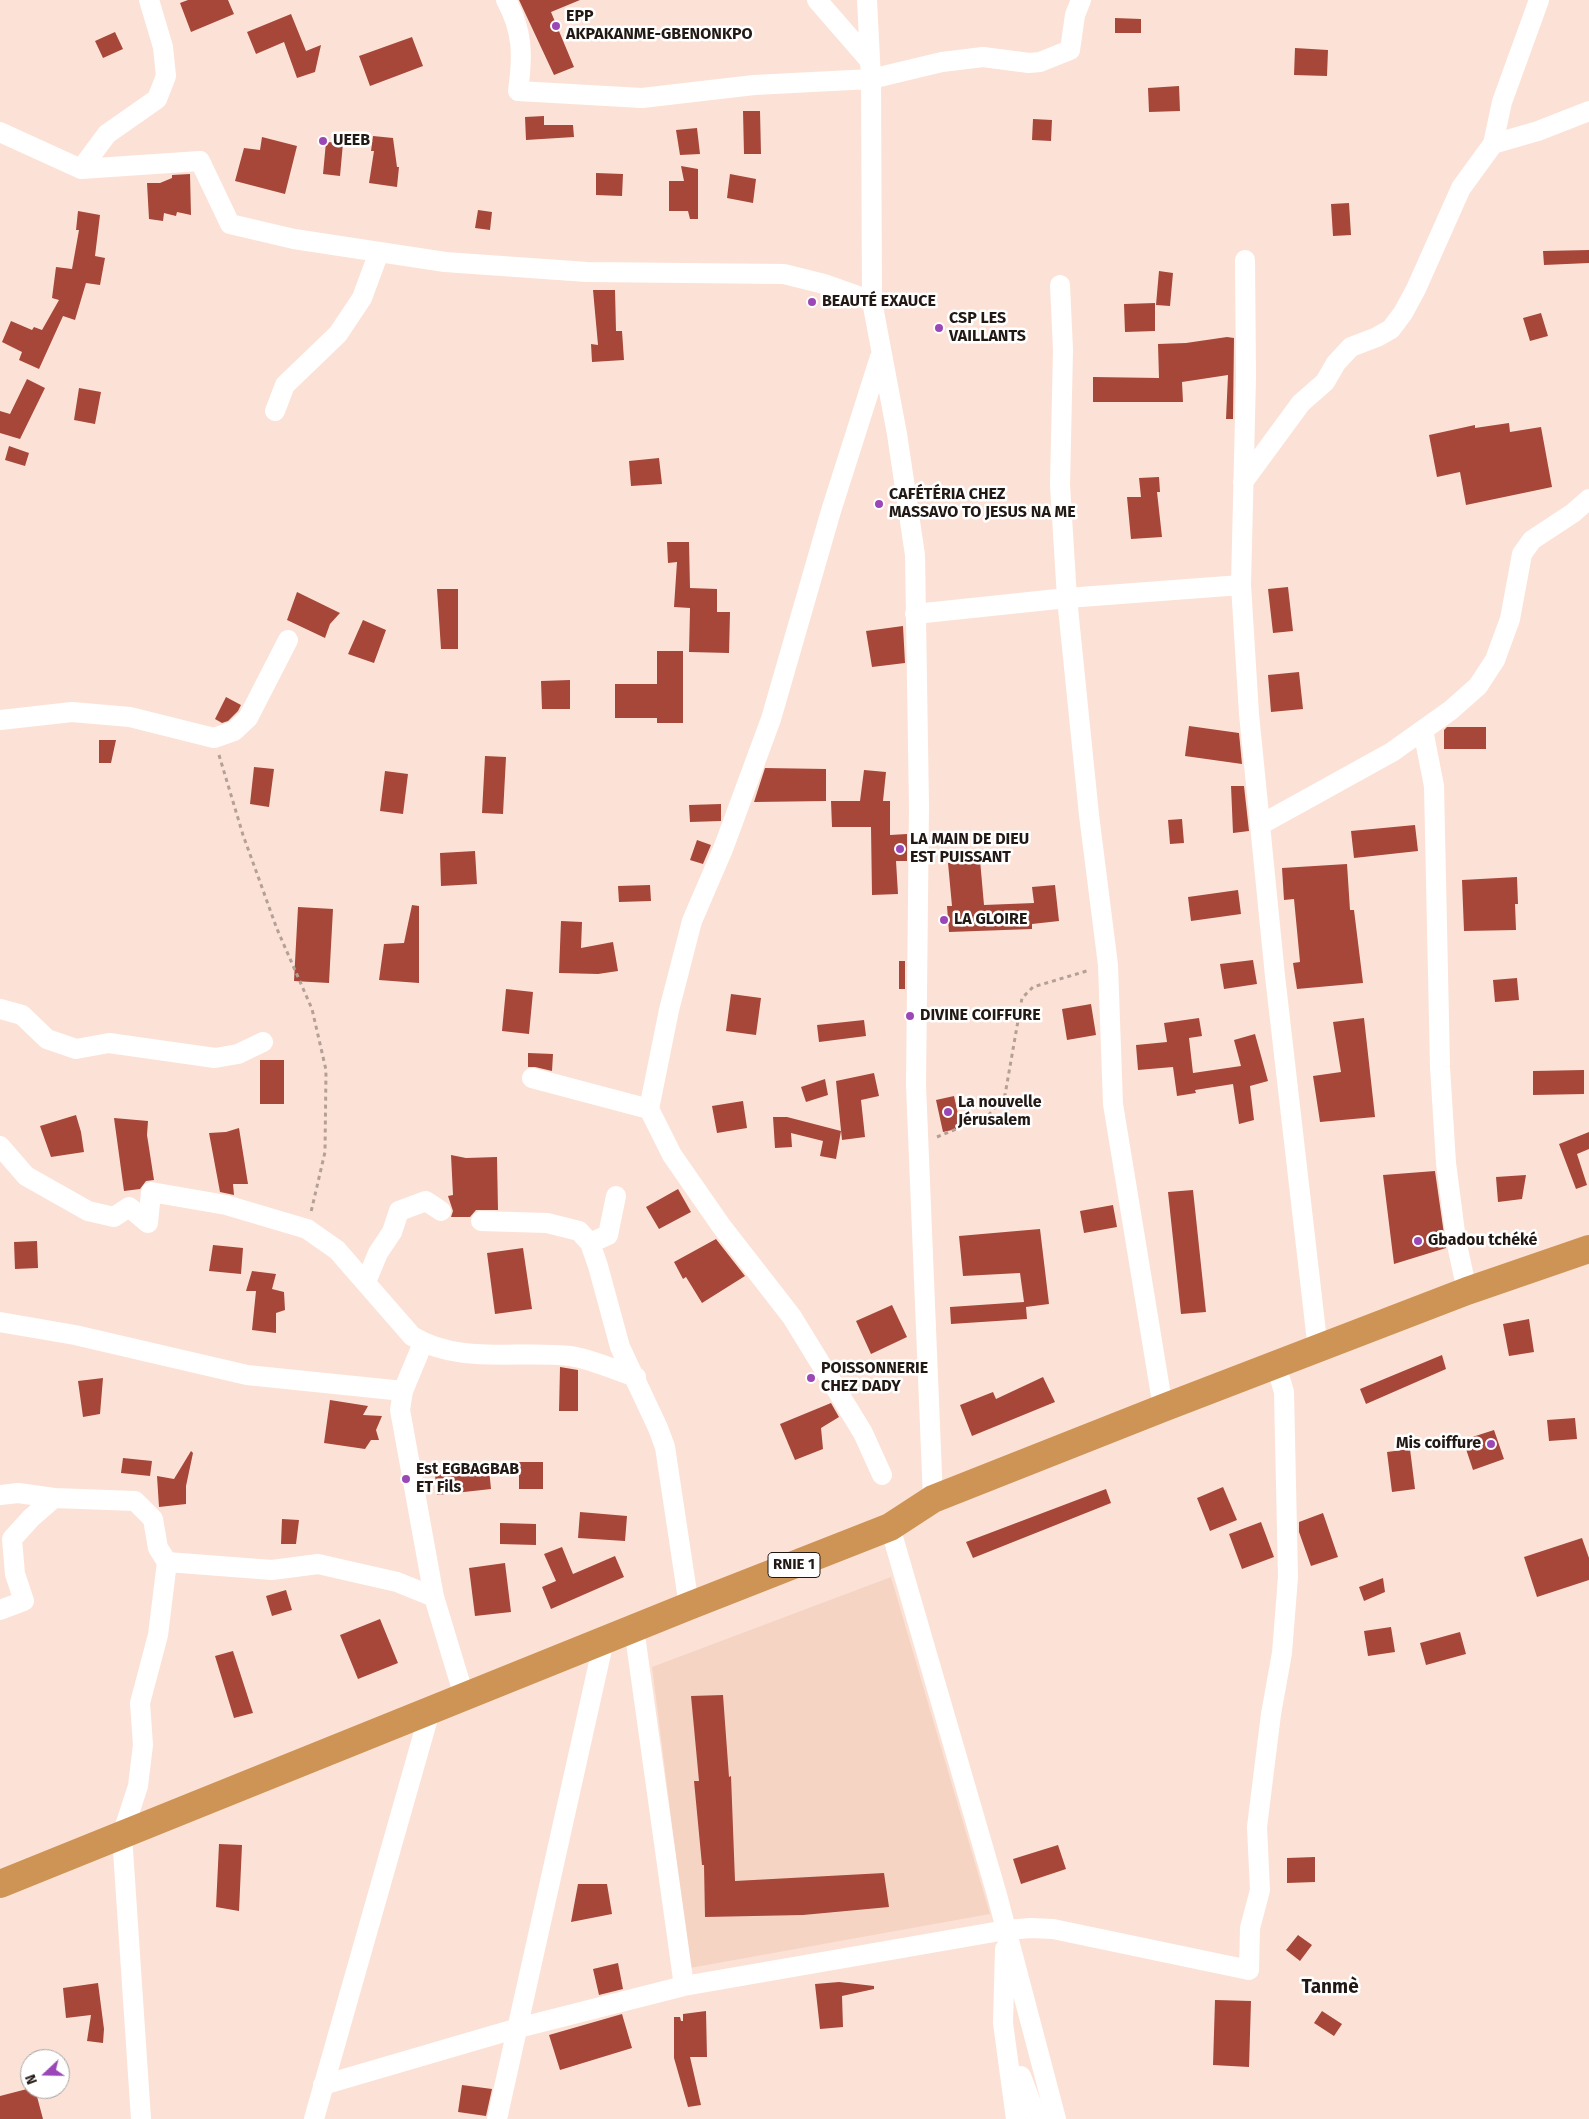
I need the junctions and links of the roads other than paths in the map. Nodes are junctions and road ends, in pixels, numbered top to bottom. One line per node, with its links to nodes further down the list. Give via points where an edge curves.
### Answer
1 (149, 0): 11 (street, via 163,47 166,76 156,99 107,134)
2 (506, 0): 7 (street, via 516,19 522,61 518,91 642,98)
3 (817, 0): 7 (street)
4 (867, 0): 7 (street)
5 (1081, 0): 7 (street, via 1075,14 1070,50 1040,62 983,57)
6 (1539, 0): 10 (street, via 1502,102)
7 (870, 70): 15 (street)
8 (1589, 111): 10 (street)
9 (0, 132): 11 (street)
10 (1493, 144): 18 (street, via 1461,188 1403,313 1391,329 1351,346 1324,382 1301,404)
11 (81, 169): 12 (street, via 200,161 230,224 294,239)
12 (379, 252): 15 (street, via 445,262 587,272 784,274); 17 (street, via 362,298 338,334 285,386)
13 (1244, 260): 18 (street, via 1246,376)
14 (1060, 285): 21 (street, via 1063,350 1060,485)
15 (872, 301): 16 (street)
16 (881, 355): 22 (street, via 897,434 915,555); 30 (street, via 831,511 771,719 724,849 692,921)
17 (275, 411)
18 (1243, 482): 20 (street)
19 (1589, 499): 25 (street, via 1574,513 1532,540 1522,554 1510,619 1495,660 1478,686)
20 (1241, 585): 21 (street); 26 (street)
21 (1067, 598): 22 (street); 45 (street, via 1088,815 1108,965 1113,1104)
22 (915, 614): 49 (street, via 919,807 916,1085)
23 (288, 640): 24 (street, via 248,718 234,731 214,738 130,717 72,712)
24 (0, 720)
25 (1423, 730): 26 (street, via 1392,752); 38 (street, via 1434,786 1440,1067 1446,1163 1456,1240)
26 (1260, 825): 41 (street)
27 (0, 1008): 28 (street, via 22,1015 47,1039 76,1049 109,1042 215,1058 238,1054)
28 (264, 1042)
29 (532, 1078): 30 (street)
30 (649, 1108): 46 (street, via 678,1163 722,1227 792,1317 863,1433)
31 (0, 1146): 37 (street, via 26,1176 88,1211 114,1217 129,1207 148,1223 151,1192 226,1205 307,1229 336,1250)
32 (616, 1196): 35 (street, via 608,1235)
33 (441, 1211): 37 (street, via 426,1201 399,1211 392,1232 378,1253)
34 (481, 1221): 35 (street, via 547,1223 579,1231)
35 (590, 1243): 43 (street, via 620,1347)
36 (1589, 1249): 38 (highway, RNIE 1)
37 (366, 1282): 40 (street, via 412,1336)
38 (1467, 1291): 41 (highway, RNIE 1)
39 (0, 1322): 44 (street, via 75,1335 247,1375)
40 (423, 1343): 43 (street, via 444,1350 486,1356 572,1357); 44 (street)
41 (1318, 1350): 42 (highway, RNIE 1)
42 (1276, 1365): 45 (highway, RNIE 1); 61 (street, via 1284,1392 1288,1577 1282,1653 1257,1827 1260,1890 1250,1928 1249,1970 1053,1929)
43 (636, 1377): 53 (street, via 664,1447)
44 (403, 1391): 52 (street, via 400,1410)
45 (1163, 1408): 49 (highway, RNIE 1)
46 (882, 1475)
47 (0, 1495): 48 (street, via 18,1493)
48 (54, 1498): 51 (street, via 135,1501 153,1519 158,1548); 54 (street, via 12,1539 15,1574 24,1601)
49 (933, 1500): 50 (highway, RNIE 1)
50 (890, 1527): 53 (highway, RNIE 1); 61 (street)
51 (167, 1562): 52 (street, via 272,1570 318,1564 397,1582); 59 (street, via 158,1636 140,1703 143,1744 138,1786)
52 (434, 1597): 57 (street)
53 (689, 1606): 55 (highway, RNIE 1)
54 (0, 1610)
55 (634, 1628): 56 (highway, RNIE 1); 62 (street)
56 (604, 1640): 57 (highway, RNIE 1); 63 (street)
57 (464, 1696): 58 (highway, RNIE 1)
58 (430, 1711): 59 (highway, RNIE 1); 65 (street)
59 (122, 1835): 60 (highway, RNIE 1); 66 (street)
60 (0, 1884)
61 (1006, 1930): 62 (street); 69 (street, via 1003,2023); 71 (street)
62 (684, 1986): 63 (street)
63 (518, 2028): 65 (street); 68 (street)
64 (1021, 2076): 70 (street)
65 (323, 2085): 67 (street)
66 (141, 2119)
67 (314, 2119)
68 (497, 2119)
69 (1016, 2119)
70 (1037, 2119)
71 (1056, 2119)

